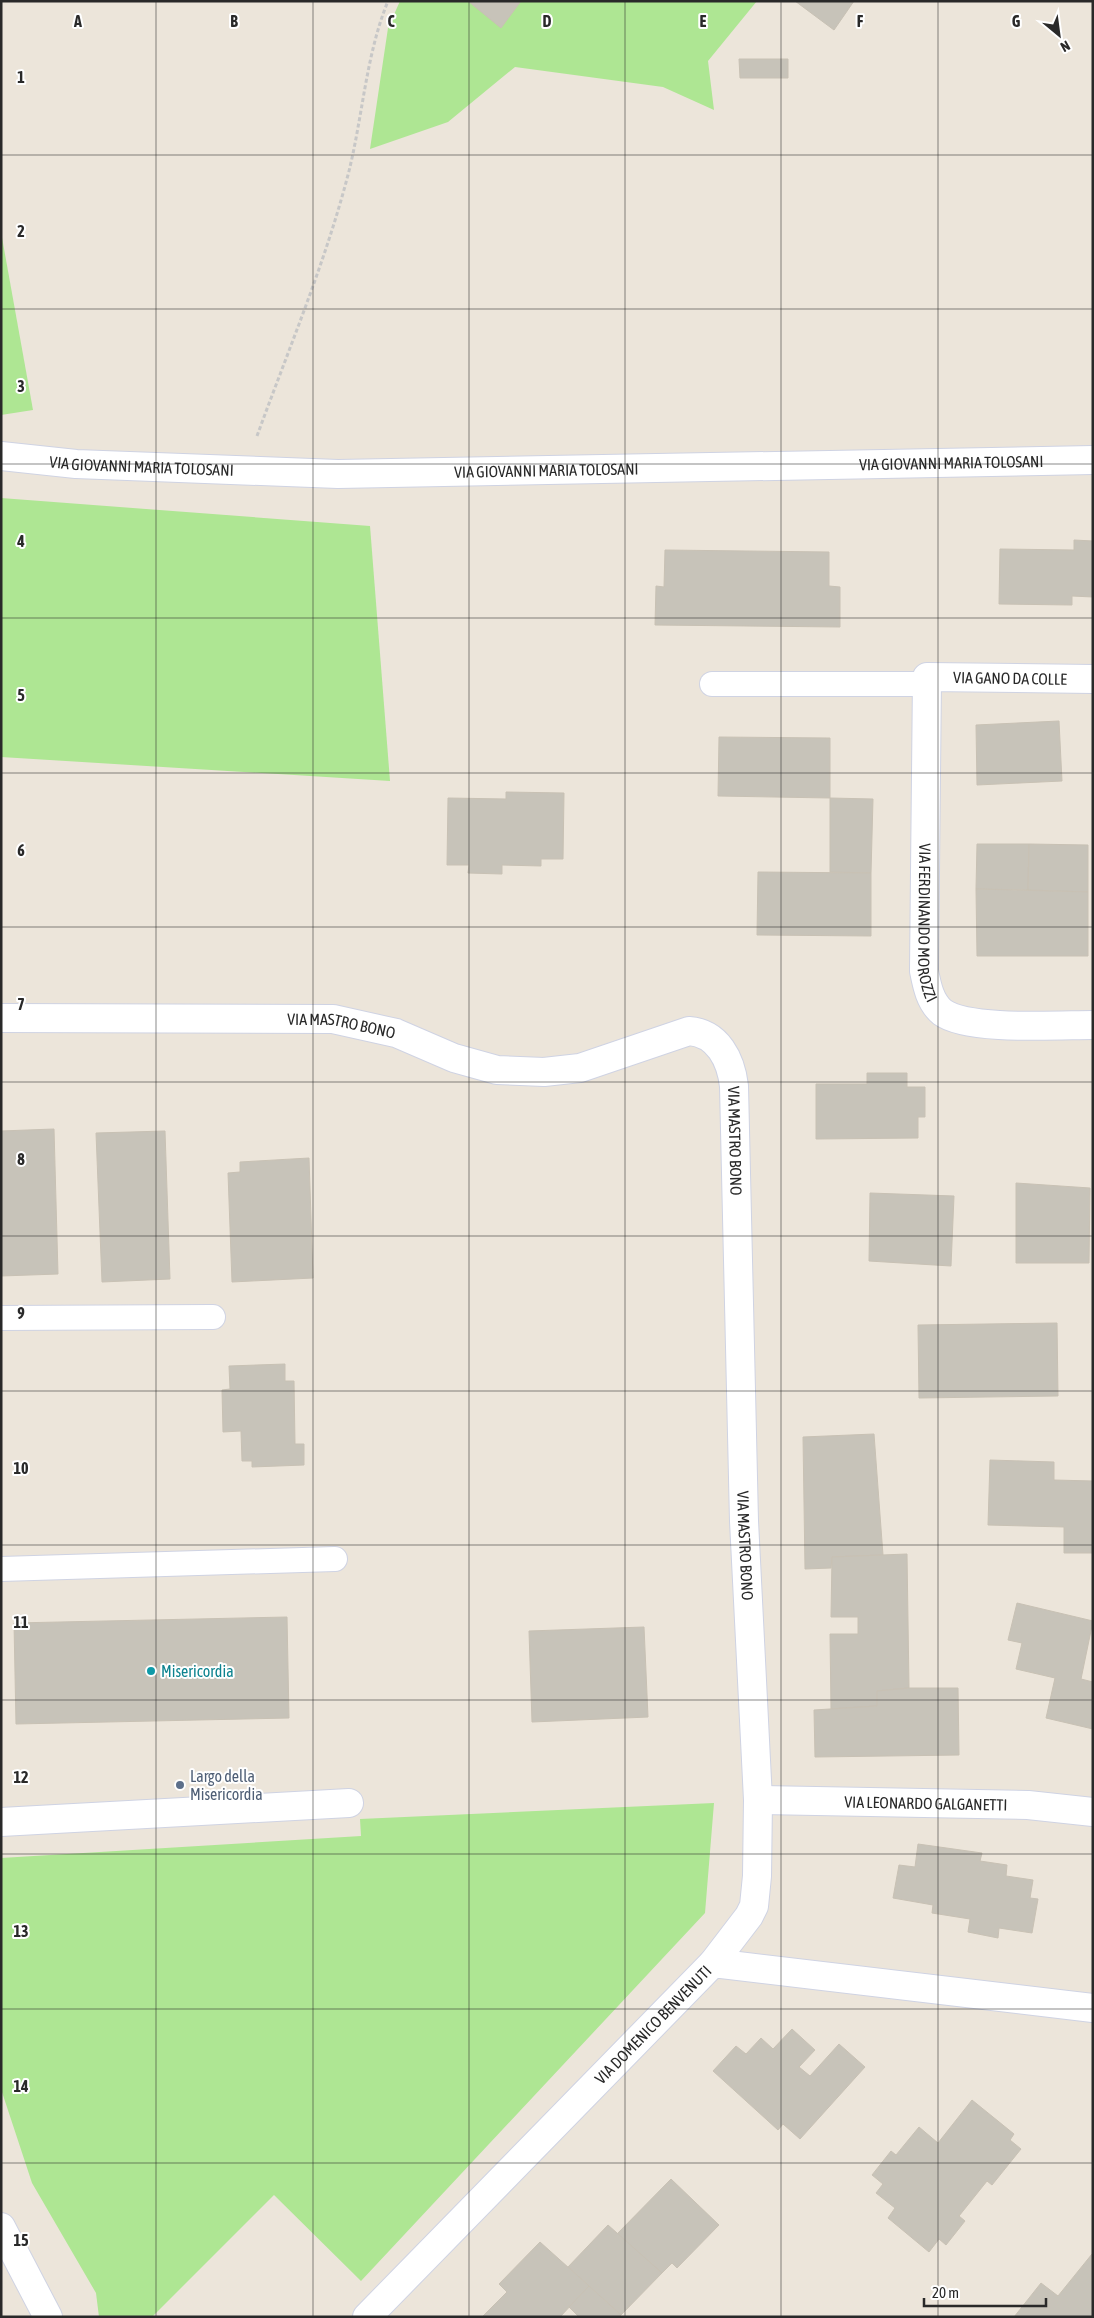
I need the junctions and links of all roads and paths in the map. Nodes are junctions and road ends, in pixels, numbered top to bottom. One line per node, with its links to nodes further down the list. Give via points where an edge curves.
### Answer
1 (388, 1): 4 (path, via 377,29 349,170 333,225)
2 (1, 456): 4 (street, VIA GIOVANNI MARIA TOLOSANI, via 76,464)
3 (1093, 460): 4 (street, VIA GIOVANNI MARIA TOLOSANI, via 377,474)
4 (244, 472)
5 (1093, 679): 6 (street, VIA GANO DA COLLE)
6 (927, 680): 7 (lane); 9 (street, VIA FERDINANDO MOROZZI, via 924,971 930,995 942,1012 964,1022)
7 (712, 684)
8 (1, 1018): 14 (street, VIA MASTRO BONO, via 333,1019 396,1033 476,1065 520,1072 580,1068 689,1031 706,1035 716,1043 729,1061 734,1086 744,1521)
9 (1093, 1025)
10 (212, 1317): 11 (lane)
11 (1, 1318)
12 (335, 1559): 13 (lane)
13 (1, 1569)
14 (758, 1800): 16 (street, VIA LEONARDO GALGANETTI, via 1018,1805); 18 (street, VIA MASTRO BONO, via 758,1876 754,1906 742,1929)
15 (349, 1803): 17 (street)
16 (1093, 1812)
17 (1, 1822)
18 (714, 1963): 19 (street, VIA DOMENICO BENVENUTI); 22 (street, VIA DOMENICO BENVENUTI)
19 (1093, 2008)
20 (1, 2227): 21 (street)
21 (48, 2317)
22 (367, 2317)

